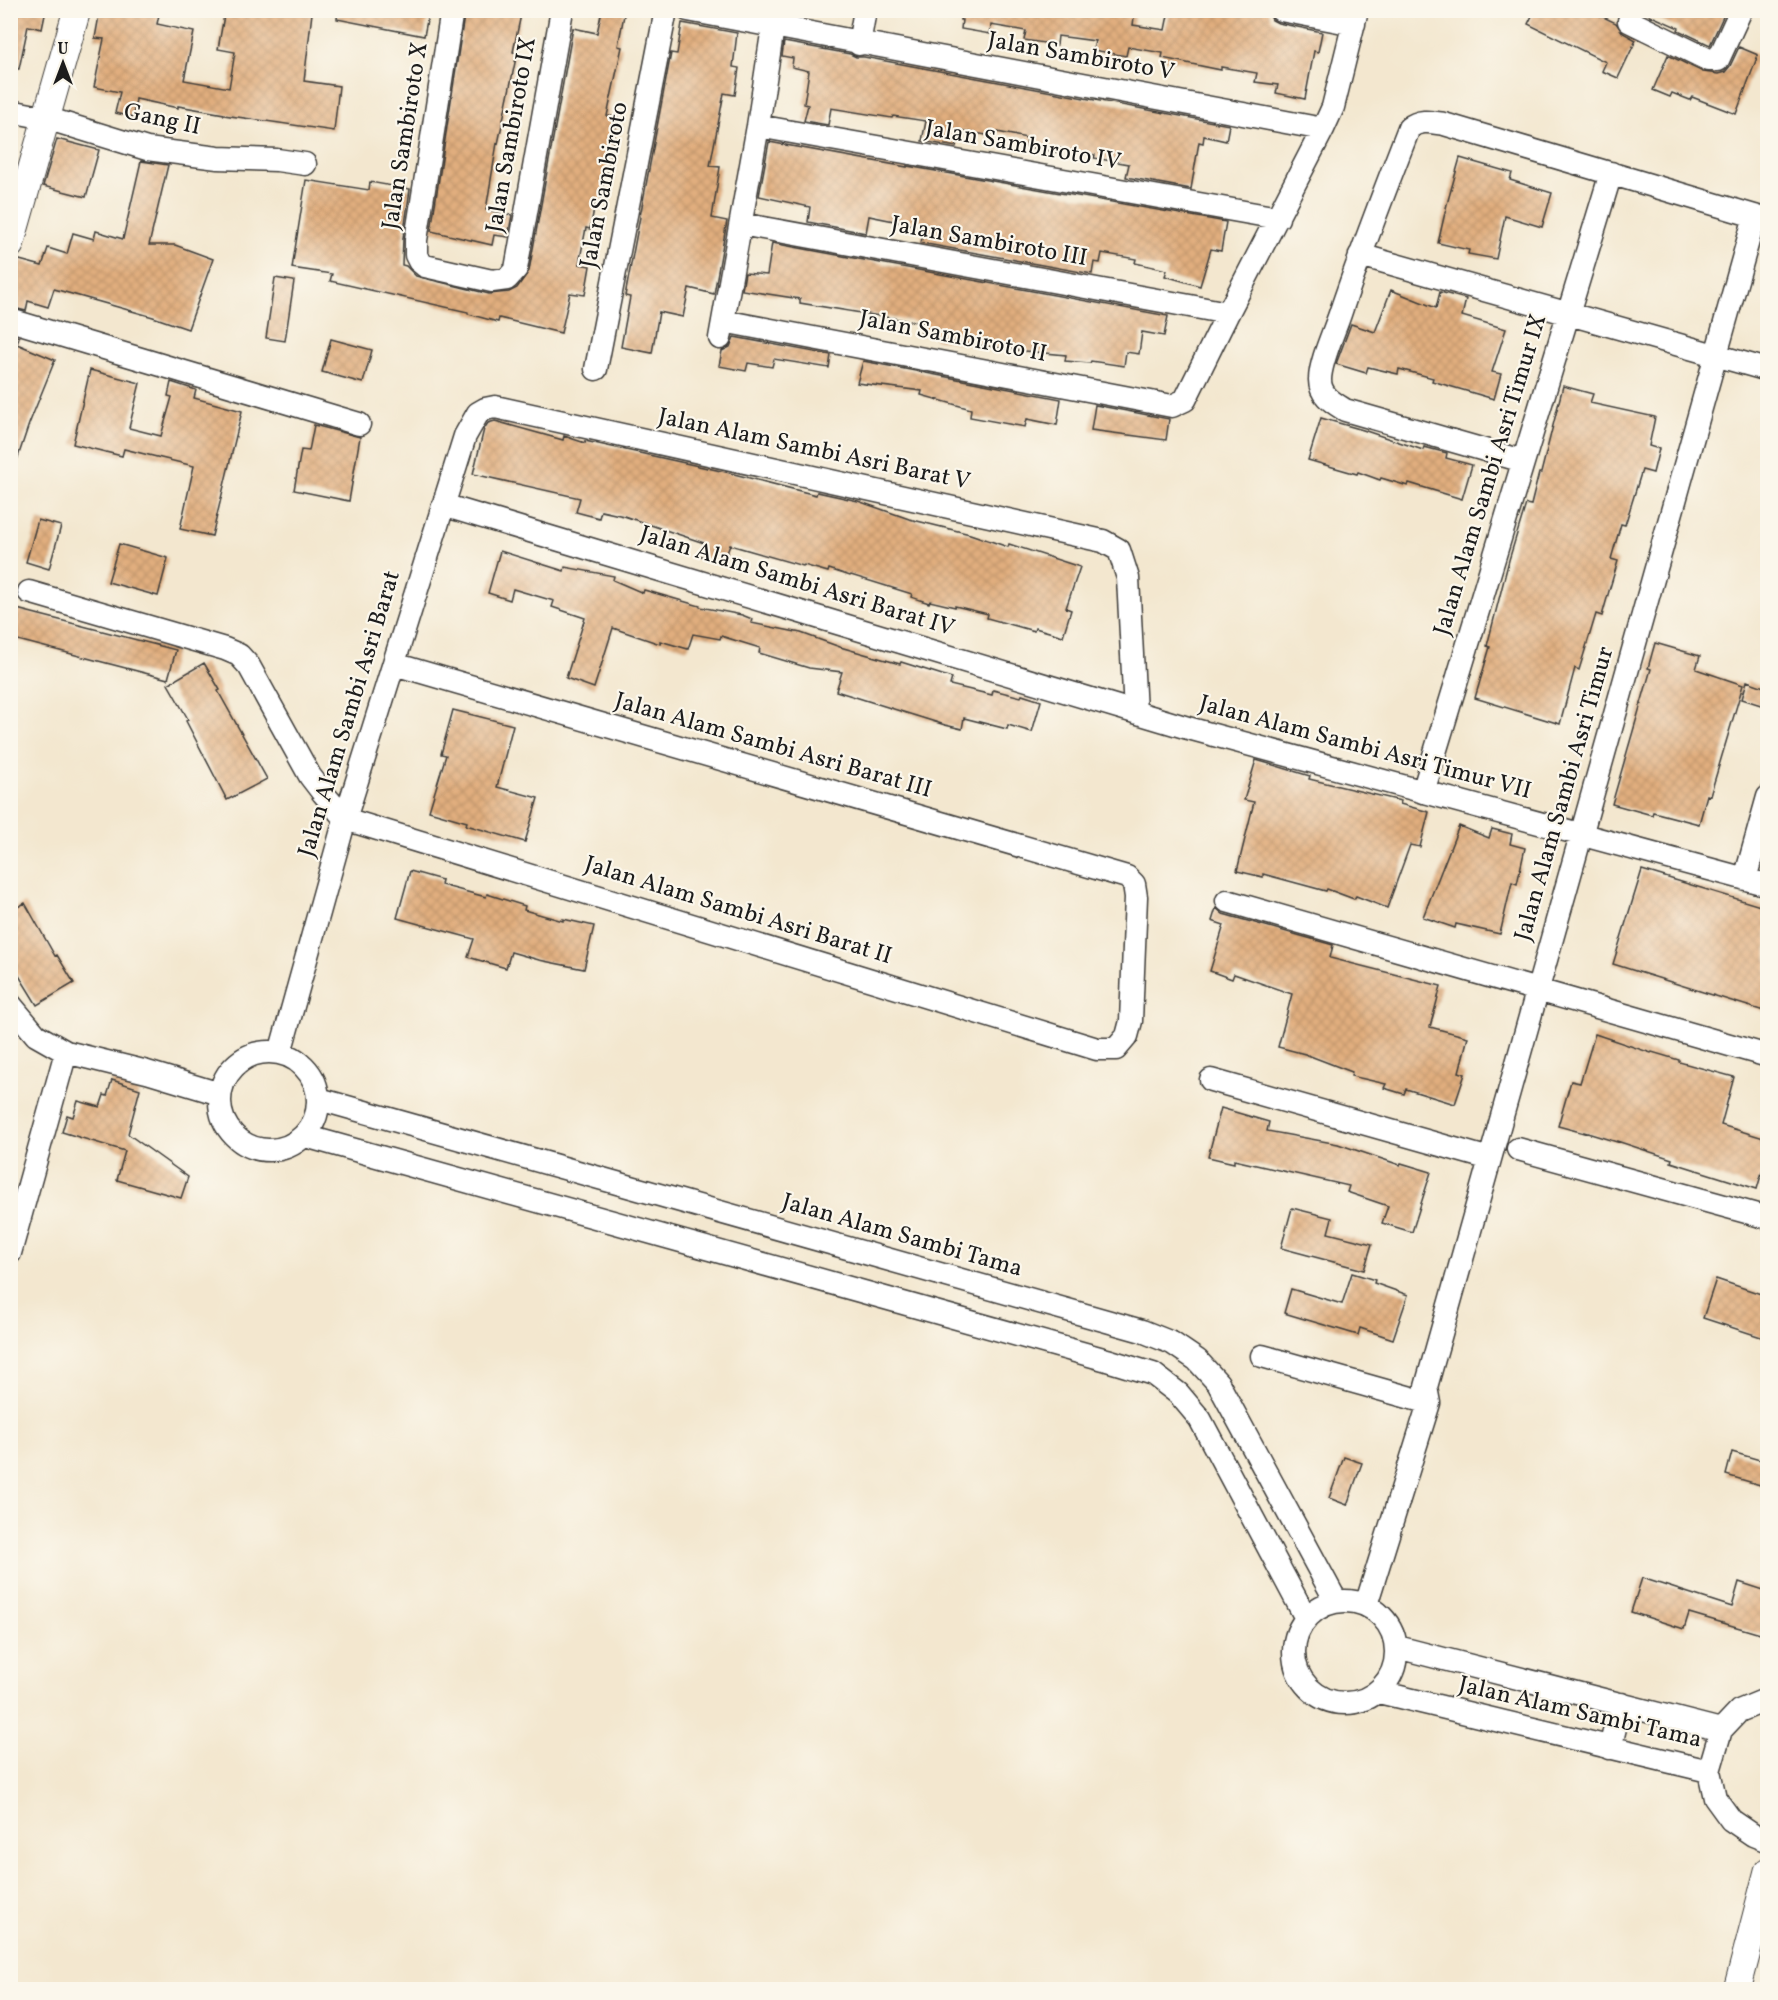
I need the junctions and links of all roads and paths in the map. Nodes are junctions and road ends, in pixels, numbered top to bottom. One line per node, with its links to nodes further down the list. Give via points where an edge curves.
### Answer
1 (77, 10): 14 (street)
2 (452, 10): 24 (street, Jalan Sambiroto X, via 416,255 425,266 492,281 507,279)
3 (562, 10): 24 (street, Jalan Sambiroto IX)
4 (666, 10): 29 (street, Jalan Sambiroto)
5 (688, 10): 11 (street, Jalan Sambiroto V)
6 (865, 10): 12 (street)
7 (1281, 10): 9 (street)
8 (1741, 10): 10 (street, via 1719,60 1709,60)
9 (1355, 17): 16 (street, via 1333,107)
10 (1629, 21)
11 (773, 27): 12 (street, Jalan Sambiroto V); 15 (street, Jalan Sambiroto II)
12 (859, 44): 16 (street, Jalan Sambiroto V)
13 (10, 111): 14 (street, Gang II)
14 (46, 118): 17 (street, Gang II, via 147,149); 22 (street)
15 (758, 126): 19 (street, Jalan Sambiroto IV); 21 (street, Jalan Sambiroto II)
16 (1323, 129): 19 (street)
17 (305, 164)
18 (1611, 174): 20 (street); 23 (street, via 1444,124 1416,122 1409,128); 26 (street, Jalan Alam Sambi Asri Timur IX)
19 (1278, 218): 25 (street)
20 (1761, 218): 28 (street, Jalan Alam Sambi Asri Timur)
21 (741, 224): 25 (street, Jalan Sambiroto III); 25 (street, Jalan Sambiroto II, via 722,330 1172,406 1185,400)
22 (10, 245)
23 (1360, 255): 26 (street); 33 (street, via 1320,380 1327,399 1345,410)
24 (516, 269)
25 (1228, 313)
26 (1568, 313): 28 (street); 33 (street, Jalan Alam Sambi Asri Timur IX)
27 (10, 320): 32 (street)
28 (1716, 355): 30 (street); 41 (street, Jalan Alam Sambi Asri Timur)
29 (596, 369)
30 (1767, 370)
31 (495, 407): 34 (street, Jalan Alam Sambi Asri Barat, via 478,413 465,436); 37 (street, Jalan Alam Sambi Asri Barat V, via 1103,541 1119,550 1128,578)
32 (358, 424)
33 (1523, 461): 38 (street, Jalan Alam Sambi Asri Timur IX)
34 (443, 505): 36 (street, Jalan Alam Sambi Asri Barat); 37 (street, Jalan Alam Sambi Asri Barat IV)
35 (29, 592): 40 (street, via 239,655 249,666 310,776)
36 (394, 664): 40 (street, Jalan Alam Sambi Asri Barat); 47 (street, Jalan Alam Sambi Asri Barat III, via 1127,878 1134,884 1136,897 1131,1021 1127,1036)
37 (1141, 714): 38 (street, Jalan Alam Sambi Asri Timur VII)
38 (1423, 792): 41 (street, Jalan Alam Sambi Asri Timur VII)
39 (1767, 796): 42 (street)
40 (345, 819): 47 (street, Jalan Alam Sambi Asri Barat II, via 1097,1049); 49 (street, Jalan Alam Sambi Asri Barat)
41 (1581, 834): 42 (street, Jalan Alam Sambi Asri Timur VII); 45 (street, Jalan Alam Sambi Asri Timur)
42 (1745, 879): 43 (street, Jalan Alam Sambi Asri Timur VII)
43 (1767, 885)
44 (1227, 901): 45 (street)
45 (1537, 991): 50 (street); 56 (street, Jalan Alam Sambi Asri Timur)
46 (10, 1004): 48 (street, via 36,1035)
47 (1116, 1048)
48 (66, 1052): 52 (street); 58 (street)
49 (280, 1053): 52 (street, via 248,1056 225,1078); 53 (street, via 299,1062 313,1079)
50 (1767, 1056)
51 (1211, 1080): 56 (street)
52 (220, 1094): 54 (street, via 220,1110 226,1125 250,1147 280,1149)
53 (319, 1099): 54 (street, via 313,1125); 61 (street, Jalan Alam Sambi Tama, via 1142,1331 1172,1343 1197,1360 1218,1383)
54 (305, 1136): 62 (street, via 1153,1374 1179,1394 1200,1419)
55 (1518, 1149): 57 (street)
56 (1490, 1160): 60 (street, Jalan Alam Sambi Asri Timur)
57 (1767, 1218)
58 (10, 1253)
59 (1262, 1356): 60 (street)
60 (1423, 1396): 61 (street, Jalan Alam Sambi Asri Timur)
61 (1351, 1602): 62 (street, via 1320,1607); 63 (street, via 1382,1615 1392,1629)
62 (1306, 1618): 64 (street, via 1293,1649 1295,1666 1303,1682 1315,1694 1347,1704)
63 (1397, 1647): 64 (street, via 1396,1664); 66 (street, Jalan Alam Sambi Tama)
64 (1379, 1692): 68 (street, Jalan Alam Sambi Tama)
65 (1767, 1699): 67 (street, Jalan Alam Sambi Tama, via 1739,1711)
66 (1621, 1704): 67 (street, Jalan Alam Sambi Tama); 68 (street)
67 (1721, 1730): 69 (street)
68 (1610, 1748): 69 (street, Jalan Alam Sambi Tama)
69 (1709, 1771): 70 (street, Jalan Alam Sambi Tama, via 1715,1798 1731,1820)
70 (1767, 1841)
71 (1767, 1871): 72 (street)
72 (1737, 1989)

